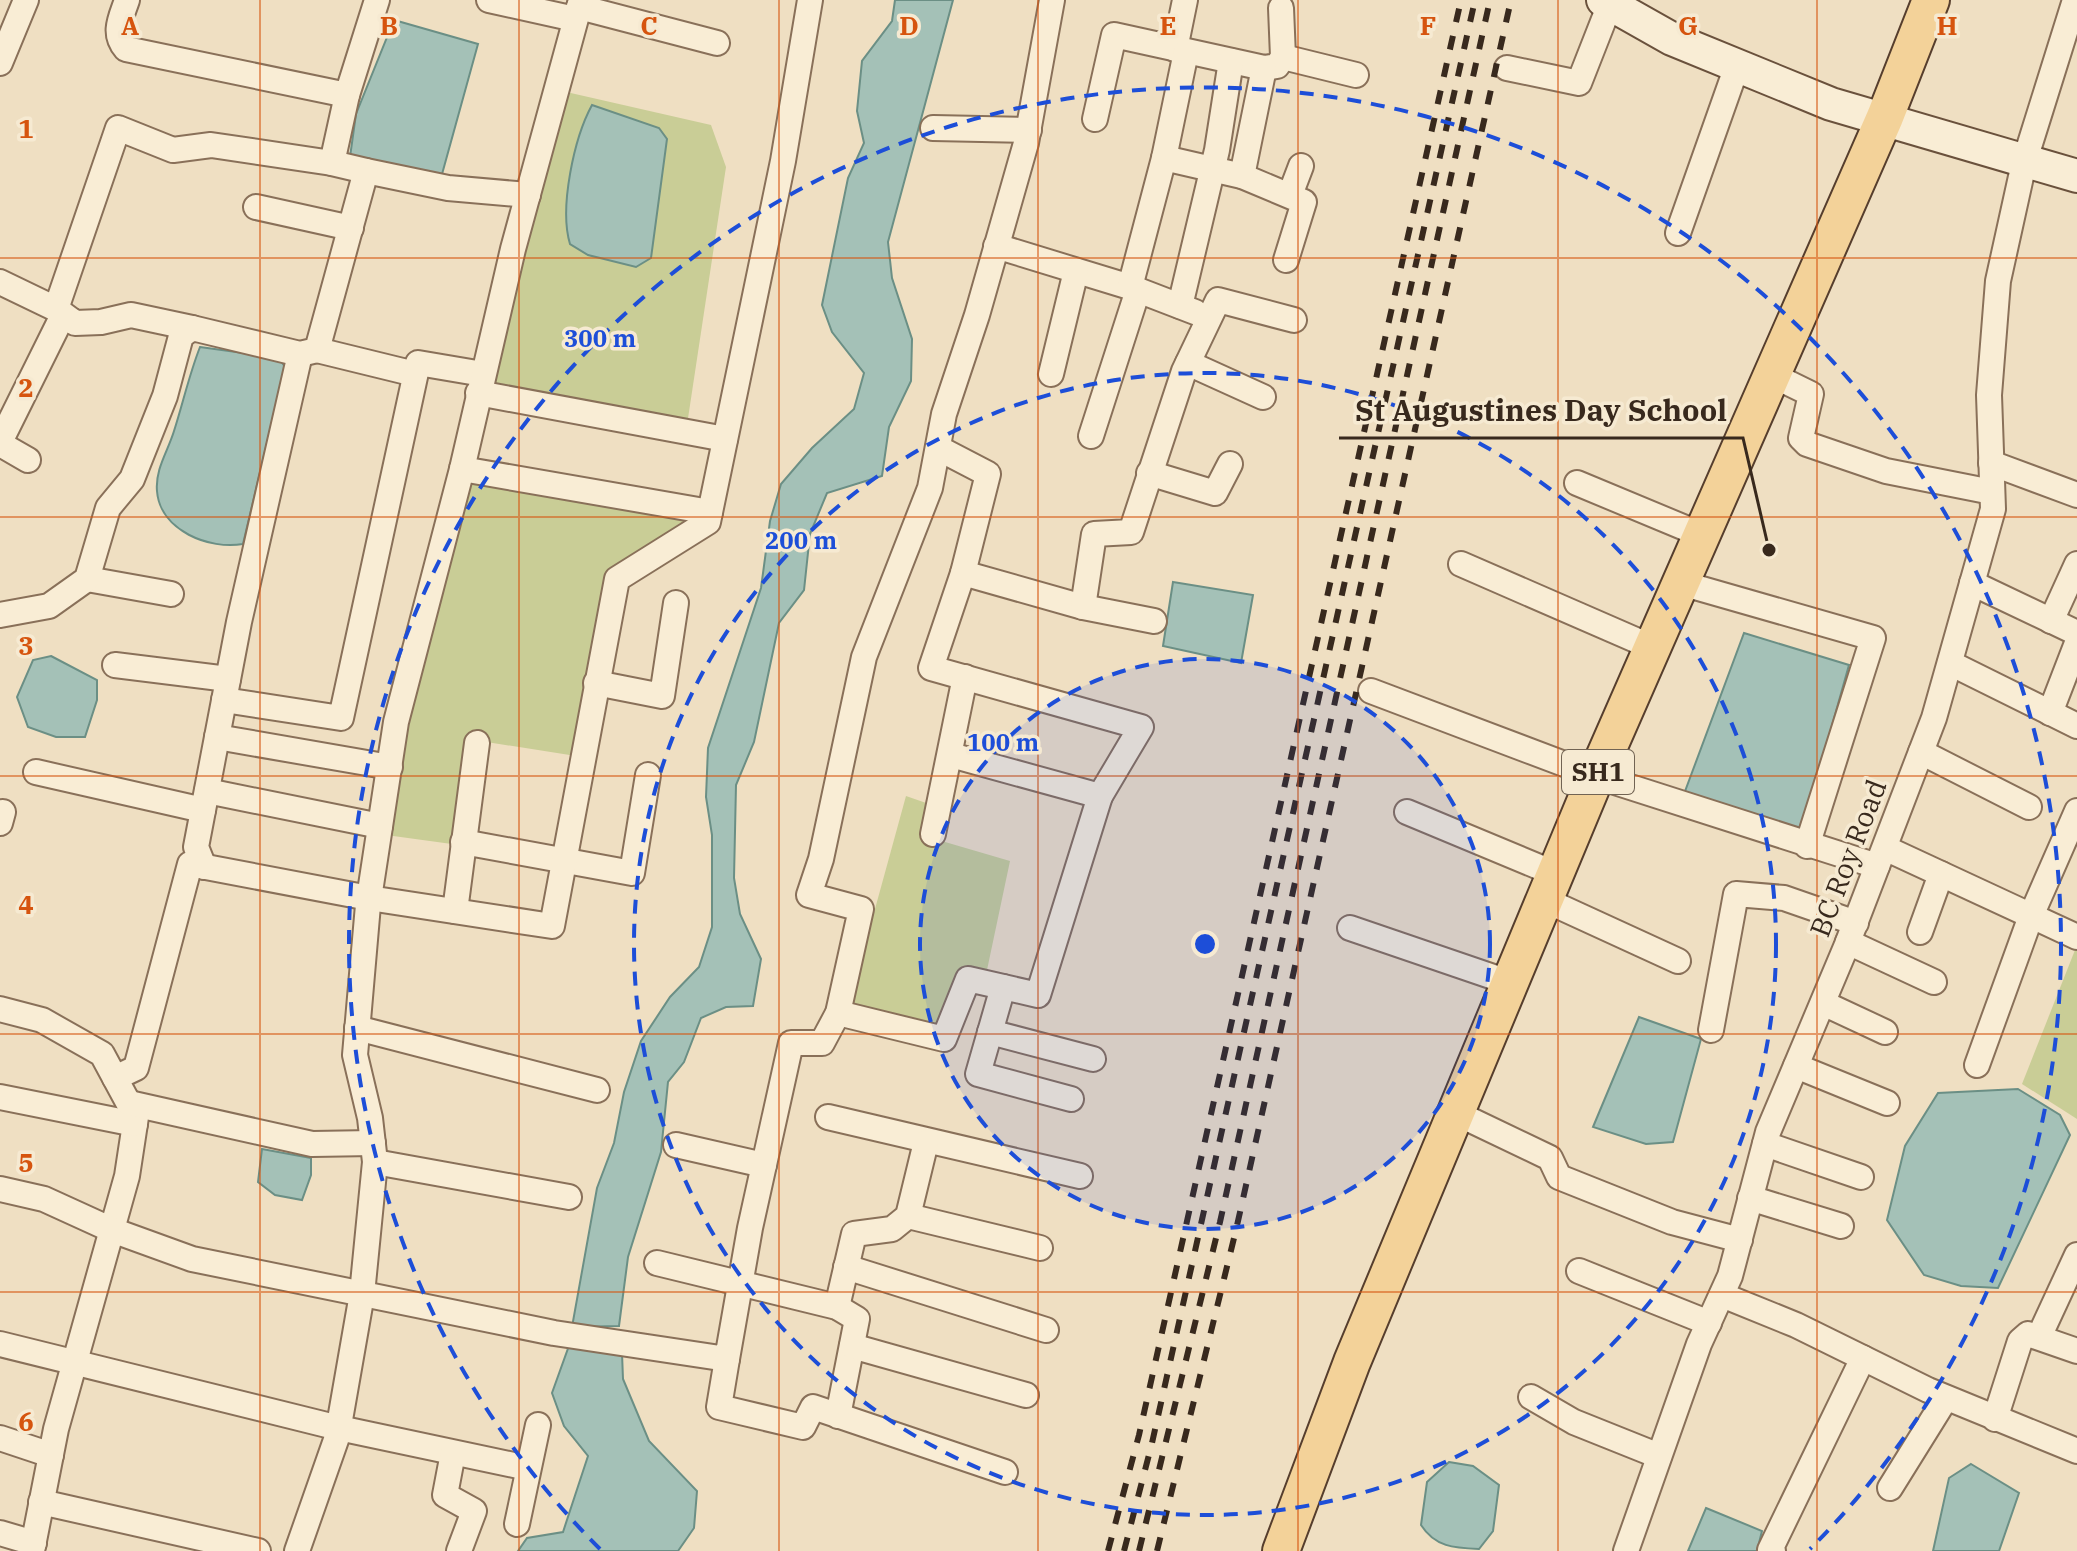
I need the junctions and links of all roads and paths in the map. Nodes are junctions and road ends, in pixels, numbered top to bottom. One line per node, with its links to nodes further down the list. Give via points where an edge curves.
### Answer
1 (26, 0): 17 (street)
2 (127, 0): 21 (street, via 118,28 126,49)
3 (377, 0): 21 (street)
4 (489, 0): 12 (street)
5 (810, 0): 57 (street, via 783,161)
6 (1052, 0): 25 (street)
7 (1185, 0): 14 (street)
8 (1931, 0): 22 (main road, SH1)
9 (2075, 0): 28 (street, BC Roy Road)
10 (1607, 2): 18 (street, via 1672,39); 19 (street, via 1579,83)
11 (1281, 8): 16 (street)
12 (578, 9): 13 (street); 34 (street)
13 (717, 43)
14 (1180, 50): 15 (street); 23 (street, via 1114,35); 26 (street)
15 (1231, 61): 16 (street); 30 (street)
16 (1273, 62): 20 (street); 32 (street)
17 (0, 63)
18 (1737, 66): 22 (street, via 1831,104); 38 (street)
19 (1507, 68)
20 (1356, 75)
21 (347, 95): 27 (street)
22 (1885, 117): 28 (street); 53 (main road, SH1)
23 (1095, 119)
24 (933, 128): 25 (street)
25 (1029, 130): 39 (street)
26 (1164, 158): 30 (street); 43 (street)
27 (332, 163): 31 (street); 45 (street, via 211,145 173,150 118,128)
28 (2024, 163): 33 (street); 61 (street, BC Roy Road, via 1998,281 1989,395)
29 (1301, 166): 35 (street)
30 (1213, 169): 32 (street); 44 (street)
31 (366, 171): 34 (street, via 448,188); 37 (street)
32 (1242, 176): 35 (street)
33 (2077, 176)
34 (528, 195): 54 (street)
35 (1290, 195): 40 (street, via 1304,202)
36 (256, 207): 37 (street)
37 (351, 228): 49 (street)
38 (1678, 233)
39 (996, 246): 41 (street); 59 (street)
40 (1286, 260)
41 (1076, 271): 43 (street); 52 (street)
42 (0, 282): 45 (street)
43 (1134, 289): 44 (street); 56 (street)
44 (1180, 306): 46 (street)
45 (59, 312): 48 (street, via 75,323 131,315); 58 (street)
46 (1209, 318): 47 (street, via 1218,300); 50 (street)
47 (1294, 320)
48 (192, 328): 49 (street); 73 (street, via 181,336 165,396 132,479 108,508)
49 (309, 352): 51 (street); 89 (street)
50 (1188, 363): 55 (street); 64 (street)
51 (415, 374): 54 (street, via 418,363); 89 (street, via 341,718)
52 (1051, 374)
53 (1770, 374): 66 (street, via 1811,394 1801,438 1807,444 1886,471); 69 (main road, SH1)
54 (480, 383): 57 (street); 63 (street)
55 (1263, 397)
56 (1091, 436)
57 (725, 439): 68 (street)
58 (0, 443): 60 (street)
59 (938, 448): 72 (street, via 988,474); 128 (street, via 930,488 864,657 809,895 861,909)
60 (28, 460)
61 (1991, 463): 66 (street, BC Roy Road); 67 (street)
62 (1230, 464): 64 (street, via 1215,493)
63 (462, 469): 68 (street); 97 (street, via 396,722)
64 (1149, 473): 78 (street, via 1131,532 1094,534)
65 (1577, 483): 69 (street)
66 (1992, 492): 75 (street, BC Roy Road, via 1993,509)
67 (2077, 495)
68 (710, 512): 88 (street, via 708,522 617,579)
69 (1702, 535): 74 (main road, SH1)
70 (1461, 564): 84 (street)
71 (2077, 564): 81 (street)
72 (963, 573): 78 (street); 87 (street, via 931,668)
73 (87, 579): 76 (street); 79 (street, via 49,606)
74 (1681, 583): 84 (main road, SH1); 109 (street, via 1873,638)
75 (1972, 583): 81 (street); 85 (street, BC Roy Road)
76 (171, 594)
77 (676, 603): 88 (street, via 662,696)
78 (1083, 607): 80 (street)
79 (0, 615)
80 (1154, 621)
81 (2051, 621): 82 (street)
82 (2077, 633)
83 (2077, 643): 91 (street)
84 (1654, 648): 100 (main road, SH1)
85 (1950, 663): 91 (street); 95 (street, BC Roy Road)
86 (115, 665): 89 (street)
87 (965, 677): 96 (street); 101 (street, via 1141,727)
88 (596, 683): 111 (street)
89 (226, 690): 93 (street)
90 (1371, 691): 100 (street)
91 (2050, 713): 92 (street)
92 (2077, 726)
93 (217, 737): 97 (street); 102 (street)
94 (477, 743): 108 (street)
95 (1921, 752): 103 (street); 110 (street, BC Roy Road)
96 (951, 755): 101 (street); 107 (street)
97 (390, 767): 106 (street)
98 (36, 772): 102 (street)
99 (648, 775): 111 (street, via 632,873)
100 (1596, 776): 109 (street); 114 (main road, SH1)
101 (1100, 796): 125 (street, via 1038,995)
102 (205, 800): 106 (street); 112 (street, via 196,847)
103 (2029, 807)
104 (2077, 811): 117 (street)
105 (1407, 812): 114 (street)
106 (380, 826): 115 (street)
107 (933, 834)
108 (463, 842): 111 (street); 116 (street)
109 (1807, 846): 110 (street)
110 (1881, 857): 113 (street); 120 (street, BC Roy Road)
111 (564, 861): 116 (street, via 552,926)
112 (204, 867): 115 (street); 136 (street, via 190,864 136,1068)
113 (1941, 874): 117 (street); 119 (street)
114 (1550, 887): 122 (street); 124 (main road, SH1)
115 (369, 898): 116 (street); 129 (street)
116 (455, 911)
117 (2031, 916): 121 (street); 134 (street)
118 (1350, 928): 124 (street)
119 (1920, 932)
120 (1852, 933): 123 (street); 126 (street, BC Roy Road); 130 (street, via 1784,898 1736,894)
121 (2077, 937)
122 (1678, 961)
123 (1934, 982)
124 (1511, 983): 141 (main road, SH1)
125 (1003, 987): 128 (street, via 968,979 944,1039); 131 (street)
126 (1823, 1003): 132 (street); 135 (street, BC Roy Road)
127 (0, 1009): 136 (street, via 42,1020 102,1054)
128 (838, 1013): 148 (street, via 822,1043 791,1043)
129 (357, 1028): 137 (street); 147 (street, via 355,1055)
130 (1711, 1030)
131 (990, 1032): 133 (street); 139 (street, via 978,1074)
132 (1885, 1032)
133 (1093, 1059)
134 (1977, 1065)
135 (1796, 1066): 140 (street); 145 (street, BC Roy Road)
136 (115, 1078): 142 (street)
137 (597, 1090)
138 (0, 1097): 142 (street)
139 (1071, 1099)
140 (1887, 1103)
141 (1456, 1113): 157 (street, via 1550,1158 1559,1177 1672,1222); 195 (main road, SH1, via 1352,1362)
142 (132, 1114): 147 (street); 156 (street, via 127,1176)
143 (828, 1117): 144 (street)
144 (926, 1142): 149 (street); 154 (street)
145 (1765, 1144): 150 (street); 153 (street, BC Roy Road)
146 (676, 1145): 148 (street)
147 (374, 1153): 152 (street); 164 (street)
148 (764, 1165): 163 (street)
149 (1080, 1176)
150 (1861, 1177)
151 (0, 1189): 156 (street, via 44,1199)
152 (569, 1197)
153 (1750, 1198): 155 (street); 157 (street, BC Roy Road)
154 (908, 1216): 158 (street); 161 (street, via 892,1229 854,1234)
155 (1841, 1226)
156 (112, 1230): 164 (street, via 192,1259); 175 (street)
157 (1740, 1240): 165 (street, BC Roy Road)
158 (1040, 1248)
159 (2077, 1255): 169 (street)
160 (657, 1263): 163 (street)
161 (846, 1267): 166 (street); 168 (street)
162 (1579, 1271): 167 (street)
163 (740, 1284): 166 (street); 174 (street)
164 (362, 1294): 174 (street, via 554,1333); 182 (street)
165 (1722, 1295): 167 (street, BC Roy Road); 173 (street)
166 (837, 1307): 171 (street, via 857,1319)
167 (1709, 1323): 187 (street, BC Roy Road)
168 (1046, 1330)
169 (2039, 1337): 172 (street); 180 (street, via 2028,1334 2020,1341)
170 (0, 1344): 175 (street)
171 (852, 1346): 176 (street); 179 (street)
172 (2077, 1351)
173 (1863, 1358): 178 (street); 200 (street)
174 (727, 1359): 179 (street, via 719,1407 803,1427 813,1407)
175 (77, 1362): 182 (street); 186 (street)
176 (1026, 1395)
177 (1531, 1397): 187 (street, via 1574,1422)
178 (1946, 1398): 180 (street); 190 (street)
179 (838, 1416): 189 (street)
180 (1995, 1419): 184 (street)
181 (538, 1425): 188 (street)
182 (339, 1428): 185 (street); 197 (street)
183 (0, 1438): 186 (street)
184 (2077, 1451)
185 (453, 1453): 188 (street); 198 (street, via 445,1495 474,1511)
186 (51, 1455): 191 (street)
187 (1659, 1456): 199 (street, BC Roy Road)
188 (528, 1468): 192 (street)
189 (1005, 1472)
190 (1890, 1488)
191 (41, 1502): 194 (street); 196 (street)
192 (517, 1524)
193 (0, 1533): 194 (street)
194 (33, 1547)
195 (1291, 1548)
196 (258, 1551)
197 (297, 1551)
198 (459, 1551)
199 (1626, 1551)
200 (1773, 1551)

